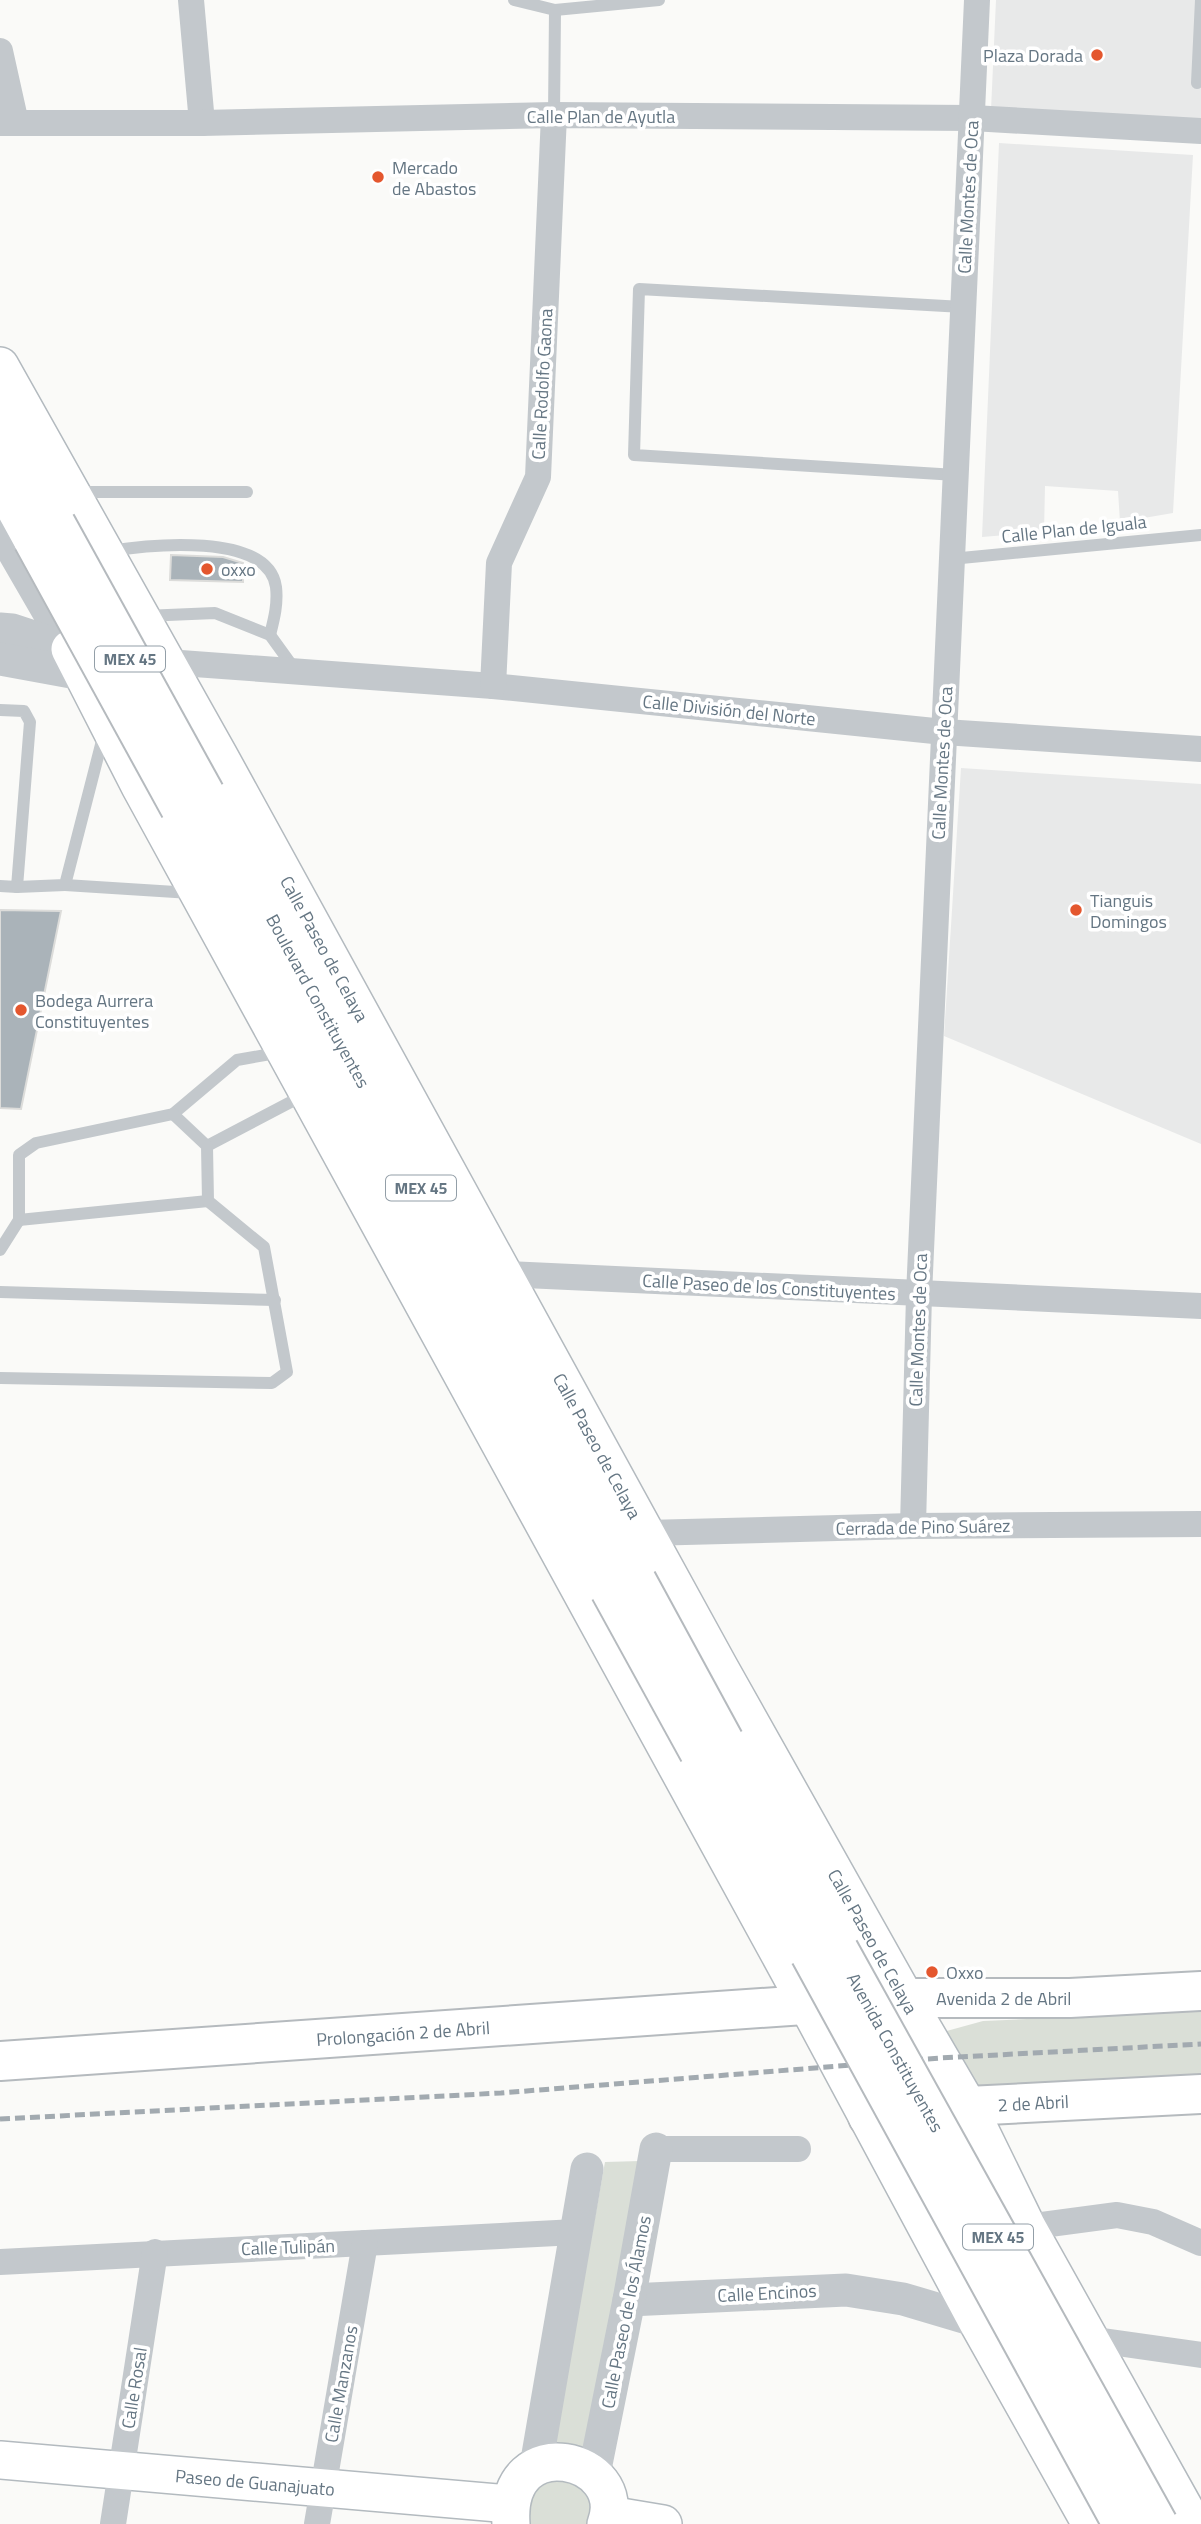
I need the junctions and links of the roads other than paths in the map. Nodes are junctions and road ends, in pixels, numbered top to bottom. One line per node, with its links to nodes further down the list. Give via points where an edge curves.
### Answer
1 (191, 0): 11 (street)
2 (514, 0): 6 (lane)
3 (659, 0): 6 (lane)
4 (978, 0): 10 (street, Calle Montes de Oca)
5 (1200, 0): 8 (lane)
6 (555, 10): 9 (lane)
7 (0, 51): 12 (street)
8 (1198, 83)
9 (554, 116): 10 (street, Calle Plan de Ayutla); 11 (street, Calle Plan de Ayutla); 32 (street, Calle Rodolfo Gaona, via 538,477 499,563)
10 (972, 118): 13 (street, Calle Plan de Ayutla); 14 (street, Calle Montes de Oca)
11 (202, 122): 12 (street, Calle Plan de Ayutla)
12 (8, 123)
13 (1201, 131)
14 (963, 307): 17 (street, Calle Montes de Oca); 17 (lane, via 639,289 634,455)
15 (0, 366): 20 (main road, Calle Paseo de Celaya)
16 (0, 422): 20 (main road, Boulevard Constituyentes / MEX 45)
17 (956, 475): 23 (street, Calle Montes de Oca)
18 (0, 480): 20 (main road, Boulevard Constituyentes / MEX 45)
19 (247, 492): 20 (lane)
20 (40, 521): 22 (main road, Calle Paseo de Celaya); 24 (street, Calle Paseo de Celaya); 59 (main road, Boulevard Constituyentes / MEX 45, bridge)
21 (1201, 535): 23 (lane, Calle Plan de Iguala)
22 (103, 551): 24 (street, via 101,572 81,596); 25 (main road, Calle Paseo de Celaya); 27 (lane, via 150,544 225,548 248,556 266,568 276,585)
23 (951, 559): 35 (street, Calle Montes de Oca)
24 (40, 598): 29 (street, Calle Paseo de Celaya)
25 (140, 616): 27 (lane, via 215,613); 31 (main road, Calle Paseo de Celaya)
26 (0, 629): 29 (street, via 12,630)
27 (270, 635): 30 (lane)
28 (0, 659): 29 (street)
29 (77, 662): 31 (street, Calle División del Norte); 34 (main road, Calle Paseo de Celaya)
30 (296, 671): 31 (street, Calle División del Norte, via 258,668); 32 (street, Calle División del Norte)
31 (175, 676): 37 (main road, Calle Paseo de Celaya)
32 (493, 686): 35 (street, Calle División del Norte)
33 (0, 710): 41 (lane, via 24,711 30,722)
34 (107, 722): 38 (main road, Calle Paseo de Celaya); 39 (lane)
35 (944, 732): 36 (street, Calle División del Norte); 52 (street, Calle Montes de Oca)
36 (1201, 749)
37 (219, 756): 38 (street, via 198,746 168,745 148,758); 50 (main road, Calle Paseo de Celaya)
38 (140, 786): 42 (main road, Calle Paseo de Celaya)
39 (65, 885): 41 (lane); 42 (lane)
40 (0, 886): 41 (lane)
41 (17, 887)
42 (199, 893): 43 (main road, Calle Paseo de Celaya)
43 (285, 1051): 44 (main road, Calle Paseo de Celaya); 45 (lane, via 237,1060)
44 (308, 1093): 46 (lane); 59 (main road, Calle Paseo de Celaya)
45 (173, 1114): 46 (lane); 48 (lane, via 36,1143 19,1155)
46 (207, 1146): 47 (lane)
47 (208, 1201): 48 (lane); 53 (lane, via 264,1247)
48 (19, 1220): 49 (lane)
49 (0, 1250)
50 (505, 1274): 52 (street, Calle Paseo de los Constituyentes); 58 (main road, Calle Paseo de Celaya)
51 (0, 1292): 53 (lane)
52 (919, 1295): 54 (street, Calle Paseo de los Constituyentes); 57 (street, Calle Montes de Oca)
53 (275, 1300): 55 (lane, via 287,1372 272,1383)
54 (1201, 1306)
55 (0, 1378)
56 (1201, 1524): 57 (street, Cerrada de Pino Suárez)
57 (913, 1527): 58 (street, Cerrada de Pino Suárez)
58 (646, 1534): 59 (main road, Calle Paseo de Celaya)
59 (627, 1590): 60 (main road, Calle Paseo de Celaya); 61 (main road, Calle Paseo de Celaya); 62 (main road, Avenida Constituyentes / MEX 45, bridge)
60 (719, 1667): 61 (street, via 703,1661 671,1662 644,1687); 62 (main road, Calle Paseo de Celaya)
61 (642, 1705): 62 (main road, Calle Paseo de Celaya)
62 (824, 1947): 64 (main road, Calle Paseo de Celaya); 65 (main road, Calle Paseo de Celaya); 92 (main road, Avenida Constituyentes / MEX 45, bridge); 97 (main road, Avenida Constituyentes / MEX 45, bridge)
63 (1201, 1991): 64 (main road, Avenida 2 de Abril, via 1070,1998)
64 (905, 1998): 65 (main road, Avenida 2 de Abril); 68 (main road, Calle Paseo de Celaya)
65 (807, 2004): 66 (main road, Prolongación 2 de Abril); 69 (main road, Calle Paseo de Celaya)
66 (0, 2061)
67 (1201, 2094): 68 (main road, 2 de Abril)
68 (968, 2106): 69 (main road, 2 de Abril); 73 (main road, Calle Paseo de Celaya)
69 (868, 2117): 79 (main road, Calle Paseo de Celaya)
70 (656, 2149): 71 (street); 81 (street, Calle Paseo de los Álamos)
71 (798, 2149)
72 (587, 2169): 74 (street)
73 (1027, 2227): 76 (street, via 1116,2215 1153,2222); 79 (street, via 1009,2221 977,2224 953,2242); 83 (main road, Calle Paseo de Celaya)
74 (576, 2232): 75 (street, Calle Tulipán); 86 (street)
75 (365, 2243): 77 (street, Calle Tulipán); 89 (street, Calle Manzanos)
76 (1201, 2243)
77 (155, 2252): 78 (street, Calle Tulipán); 87 (street, Calle Rosal)
78 (0, 2262)
79 (948, 2267): 80 (street); 82 (main road, Calle Paseo de Celaya)
80 (903, 2299): 81 (street, Calle Encinos, via 846,2290); 82 (street, Calle Encinos)
81 (629, 2300): 88 (street, Calle Paseo de los Álamos)
82 (977, 2321): 96 (main road, Calle Paseo de Celaya)
83 (1089, 2339): 84 (street); 92 (main road, Calle Paseo de Celaya)
84 (1201, 2355)
85 (0, 2460): 87 (main road, Paseo de Guanajuato)
86 (537, 2466): 88 (main road, via 556,2461 576,2463); 90 (main road, via 518,2482)
87 (121, 2469): 89 (main road, Paseo de Guanajuato); 93 (street, Calle Rosal)
88 (594, 2474): 91 (main road, via 606,2493)
89 (324, 2486): 90 (main road, Paseo de Guanajuato); 94 (street, Calle Manzanos)
90 (510, 2514)
91 (607, 2520): 95 (main road)
92 (1177, 2520)
93 (113, 2524)
94 (317, 2524)
95 (663, 2524)
96 (1091, 2524)
97 (1122, 2524)

